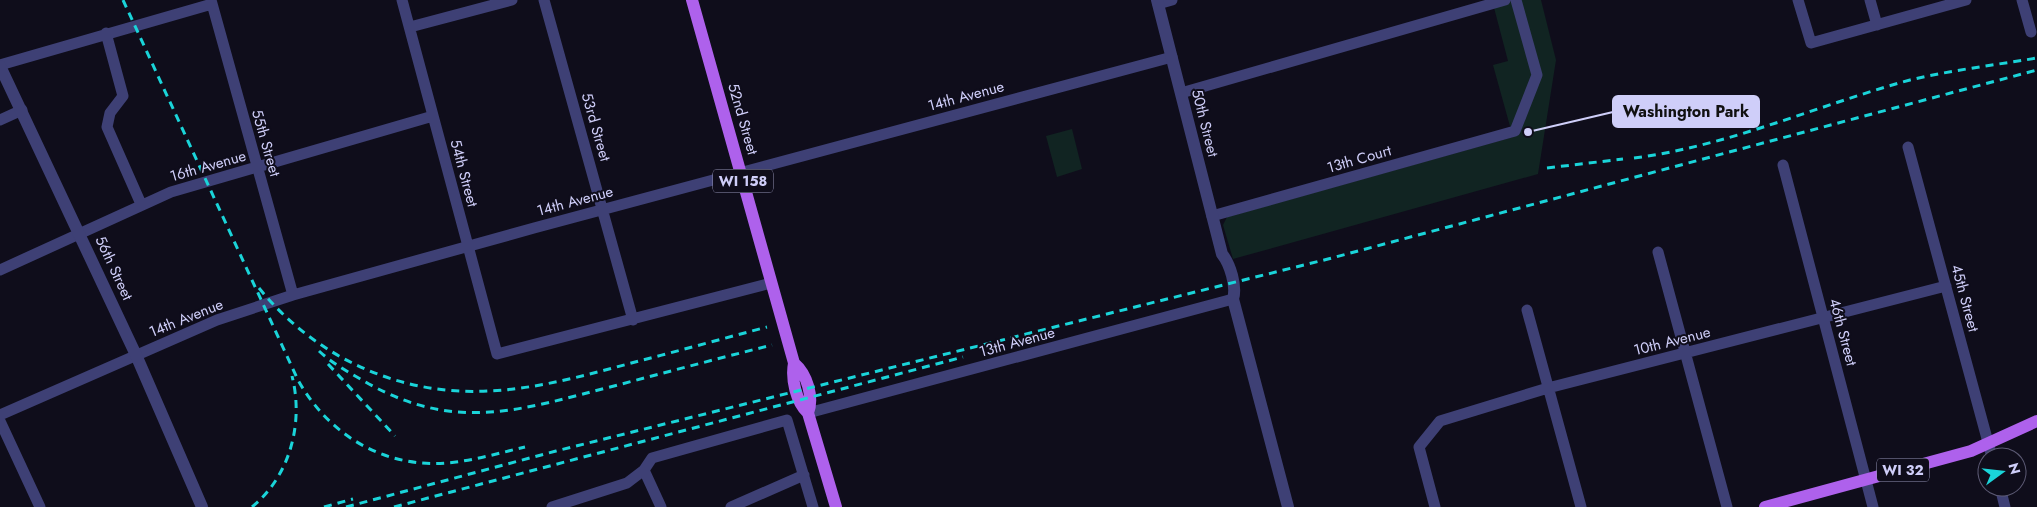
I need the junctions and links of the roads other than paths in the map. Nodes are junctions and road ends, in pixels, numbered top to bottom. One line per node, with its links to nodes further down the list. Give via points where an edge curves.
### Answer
1 (402, 0): 15 (street, 54th Street)
2 (512, 0): 15 (street)
3 (544, 0): 29 (street, 53rd Street)
4 (692, 0): 27 (main road, 52nd Street / WI 158)
5 (1172, 0): 13 (street)
6 (1505, 0): 20 (street)
7 (1516, 0): 30 (street, 13th Court, via 1536,75 1515,131)
8 (1798, 0): 14 (street, via 1811,43)
9 (1870, 0): 14 (street)
10 (1966, 0): 14 (street)
11 (2022, 0): 16 (street)
12 (211, 2): 17 (street); 26 (street, 55th Street)
13 (1158, 2): 18 (street, 50th Street)
14 (1877, 25)
15 (410, 27): 22 (street, 54th Street)
16 (2031, 32)
17 (106, 33): 19 (street); 28 (street, via 123,96 110,113 107,127)
18 (1172, 57): 20 (street, 50th Street); 27 (street, 14th Avenue)
19 (0, 65): 21 (street, 56th Street)
20 (1181, 93): 30 (street, 50th Street)
21 (22, 110): 23 (street); 31 (street, 56th Street)
22 (433, 116): 26 (street, 16th Avenue); 32 (street, 54th Street)
23 (0, 120)
24 (1908, 148): 36 (street, 45th Street)
25 (1783, 165): 40 (street, 46th Street)
26 (257, 167): 28 (street, 16th Avenue); 37 (street, 55th Street)
27 (741, 172): 29 (street, 14th Avenue); 35 (main road, 52nd Street / WI 158)
28 (141, 204): 31 (street, 16th Avenue)
29 (604, 209): 32 (street, 14th Avenue); 41 (street, 53rd Street)
30 (1212, 216): 38 (street, 50th Street, via 1228,295)
31 (79, 233): 34 (street, 16th Avenue); 43 (street, 56th Street)
32 (468, 246): 37 (street, 14th Avenue); 41 (street, 54th Street, via 497,354)
33 (1658, 252): 42 (street)
34 (0, 270)
35 (772, 283): 41 (street); 45 (main road, 52nd Street / WI 158, via 794,363 803,371 812,403)
36 (1946, 286): 40 (street, 10th Avenue); 49 (street, 45th Street)
37 (293, 295): 43 (street, 14th Avenue, via 217,320)
38 (1233, 299): 45 (street, 13th Avenue); 63 (street, 50th Street)
39 (1526, 310): 44 (street)
40 (1824, 317): 42 (street, 10th Avenue); 53 (street, 46th Street)
41 (633, 320)
42 (1685, 353): 44 (street, 10th Avenue); 66 (street)
43 (136, 355): 46 (street, 14th Avenue); 54 (street, 56th Street)
44 (1548, 388): 64 (street, 10th Avenue, via 1440,421 1419,447); 65 (street)
45 (808, 413): 62 (main road, 52nd Street / WI 158)
46 (0, 415)
47 (0, 421): 55 (street)
48 (2037, 421): 49 (main road, WI 32)
49 (1989, 444): 50 (street, 45th Street); 53 (main road, WI 32)
50 (1990, 447)
51 (644, 470): 52 (street, via 652,458 787,420); 58 (street, via 627,483); 59 (street)
52 (804, 475): 60 (street); 61 (street)
53 (1866, 480): 67 (main road, WI 32); 68 (street, 46th Street)
54 (193, 486): 56 (street, 56th Street); 57 (street, 56th Street)
55 (40, 507)
56 (197, 507)
57 (202, 507)
58 (552, 507)
59 (661, 507)
60 (731, 507)
61 (813, 507)
62 (836, 507)
63 (1288, 507)
64 (1434, 507)
65 (1581, 507)
66 (1728, 507)
67 (1765, 507)
68 (1873, 507)

